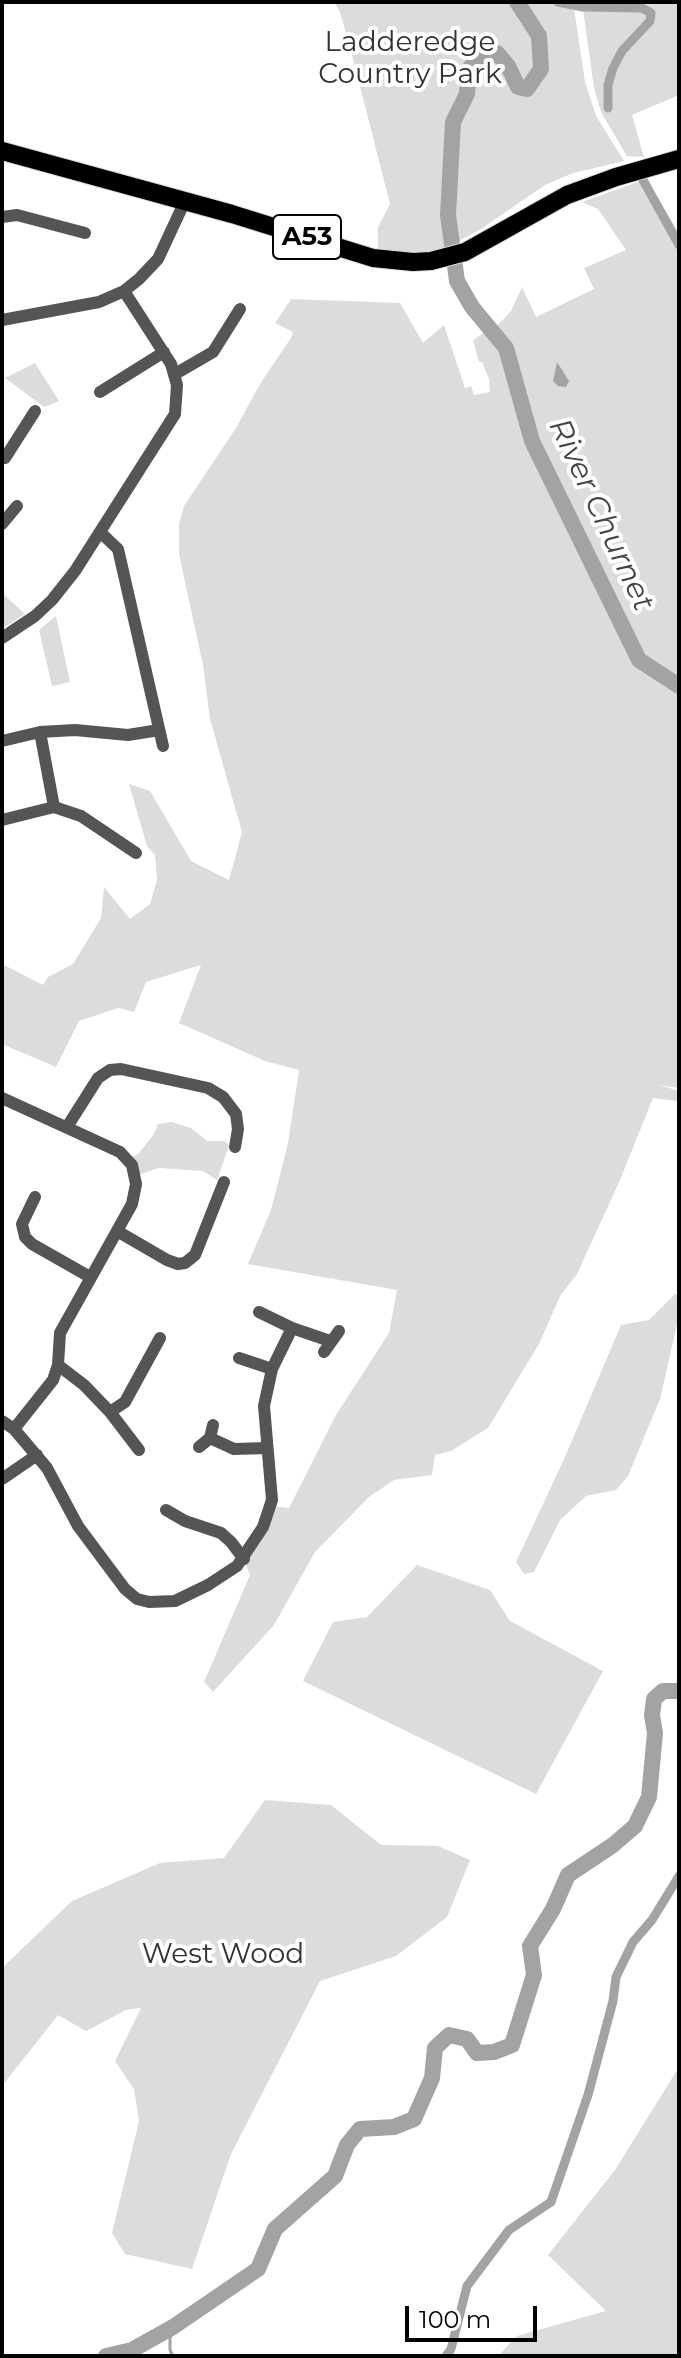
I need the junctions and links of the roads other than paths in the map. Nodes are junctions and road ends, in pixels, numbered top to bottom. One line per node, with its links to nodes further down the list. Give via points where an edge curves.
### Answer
1 (2, 151): 3 (highway, A53)
2 (679, 159): 3 (highway, A53, via 567,195 465,252 431,261 373,258)
3 (185, 201): 6 (street, via 158,259)
4 (2, 217): 5 (street, via 17,215)
5 (85, 233)
6 (124, 291): 8 (street, via 99,302); 9 (street)
7 (240, 309): 10 (street, via 213,352)
8 (2, 320)
9 (164, 352): 10 (street); 11 (street)
10 (175, 374): 16 (street, via 175,414)
11 (100, 392)
12 (35, 411): 13 (street)
13 (2, 456)
14 (17, 506): 15 (street)
15 (2, 524)
16 (101, 533): 17 (street, via 52,600); 18 (street, via 118,549)
17 (2, 638)
18 (159, 730): 19 (street, via 128,735); 21 (street)
19 (40, 732): 20 (street); 22 (street)
20 (2, 741)
21 (163, 746)
22 (54, 807): 23 (street); 24 (street, via 81,816)
23 (2, 820)
24 (136, 853)
25 (2, 1098): 26 (street)
26 (67, 1127): 27 (street, via 98,1078 121,1069 216,1093 236,1114); 30 (street, via 120,1152 132,1165 136,1193)
27 (233, 1138)
28 (224, 1182): 30 (street, via 195,1255 185,1263 167,1260)
29 (35, 1197): 31 (street, via 22,1224 25,1237)
30 (117, 1231): 31 (street)
31 (90, 1277): 37 (street, via 60,1333)
32 (259, 1312): 33 (street)
33 (292, 1328): 35 (street); 38 (street)
34 (160, 1338): 39 (street, via 125,1402)
35 (331, 1341)
36 (239, 1358): 38 (street)
37 (58, 1365): 39 (street); 41 (street, via 49,1388)
38 (272, 1369): 43 (street, via 264,1406)
39 (110, 1412): 44 (street)
40 (2, 1421): 41 (street)
41 (14, 1429): 45 (street)
42 (207, 1437): 43 (street, via 234,1449)
43 (267, 1448): 48 (street, via 272,1500)
44 (139, 1450)
45 (37, 1455): 46 (street); 48 (street, via 78,1526 137,1599 175,1601)
46 (2, 1479)
47 (165, 1509): 48 (street, via 221,1533)
48 (244, 1559)

